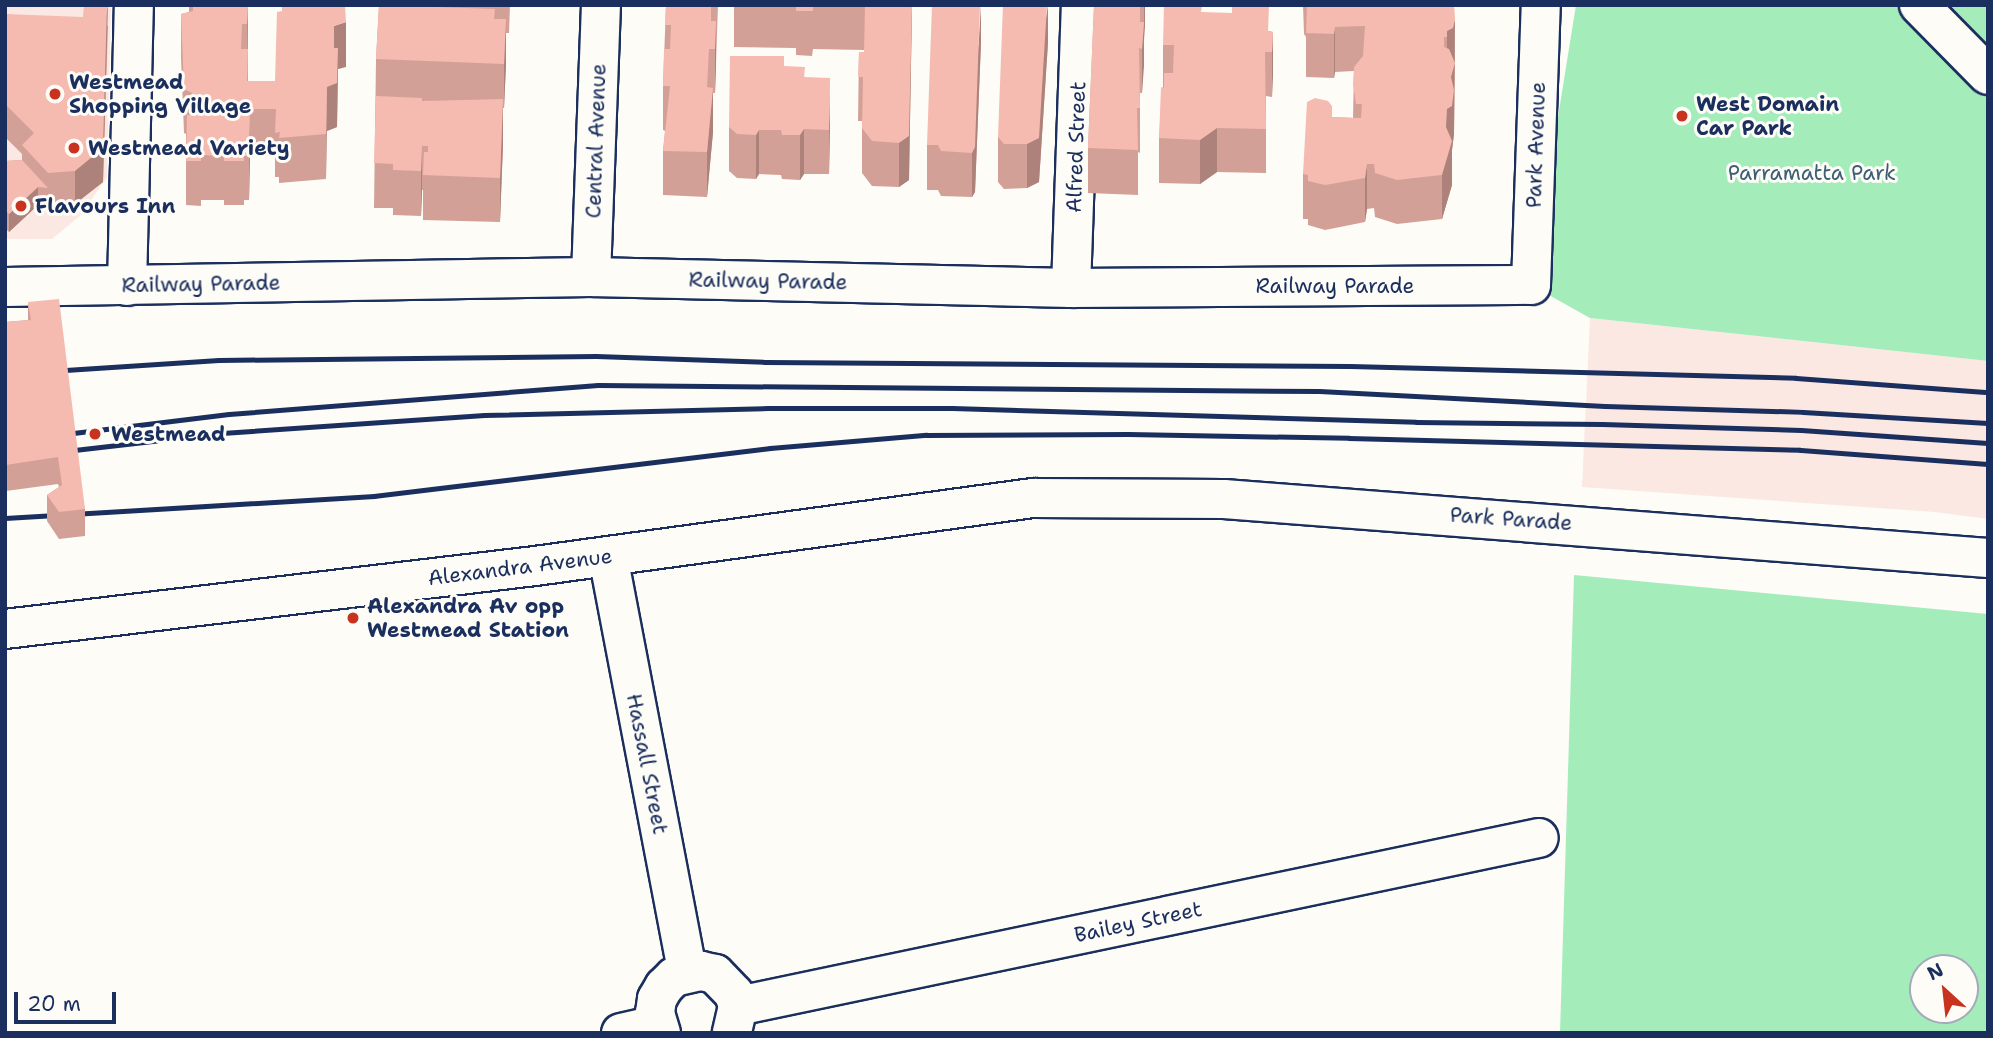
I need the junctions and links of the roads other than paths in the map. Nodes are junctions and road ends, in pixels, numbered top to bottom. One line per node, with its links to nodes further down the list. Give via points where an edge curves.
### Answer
1 (134, 5): 9 (street)
2 (601, 5): 7 (street, Central Avenue)
3 (1081, 5): 11 (street, Alfred Street)
4 (1541, 5): 8 (street, Park Avenue)
5 (1919, 5): 6 (street)
6 (1988, 75)
7 (591, 277): 9 (street, Railway Parade); 11 (street, Railway Parade)
8 (1531, 285): 11 (street, Railway Parade)
9 (127, 286): 10 (street, Railway Parade)
10 (5, 287)
11 (1070, 288)
12 (1033, 498): 13 (street, Alexandra Avenue); 14 (street, Park Parade, via 1224,499)
13 (608, 556): 15 (street, Alexandra Avenue); 17 (street, Hassall Street)
14 (1988, 558)
15 (5, 629)
16 (1539, 838): 18 (street, Bailey Street)
17 (687, 972): 18 (street, via 715,974 726,983); 19 (street, via 674,977 660,993)
18 (735, 1019)
19 (646, 1030)

